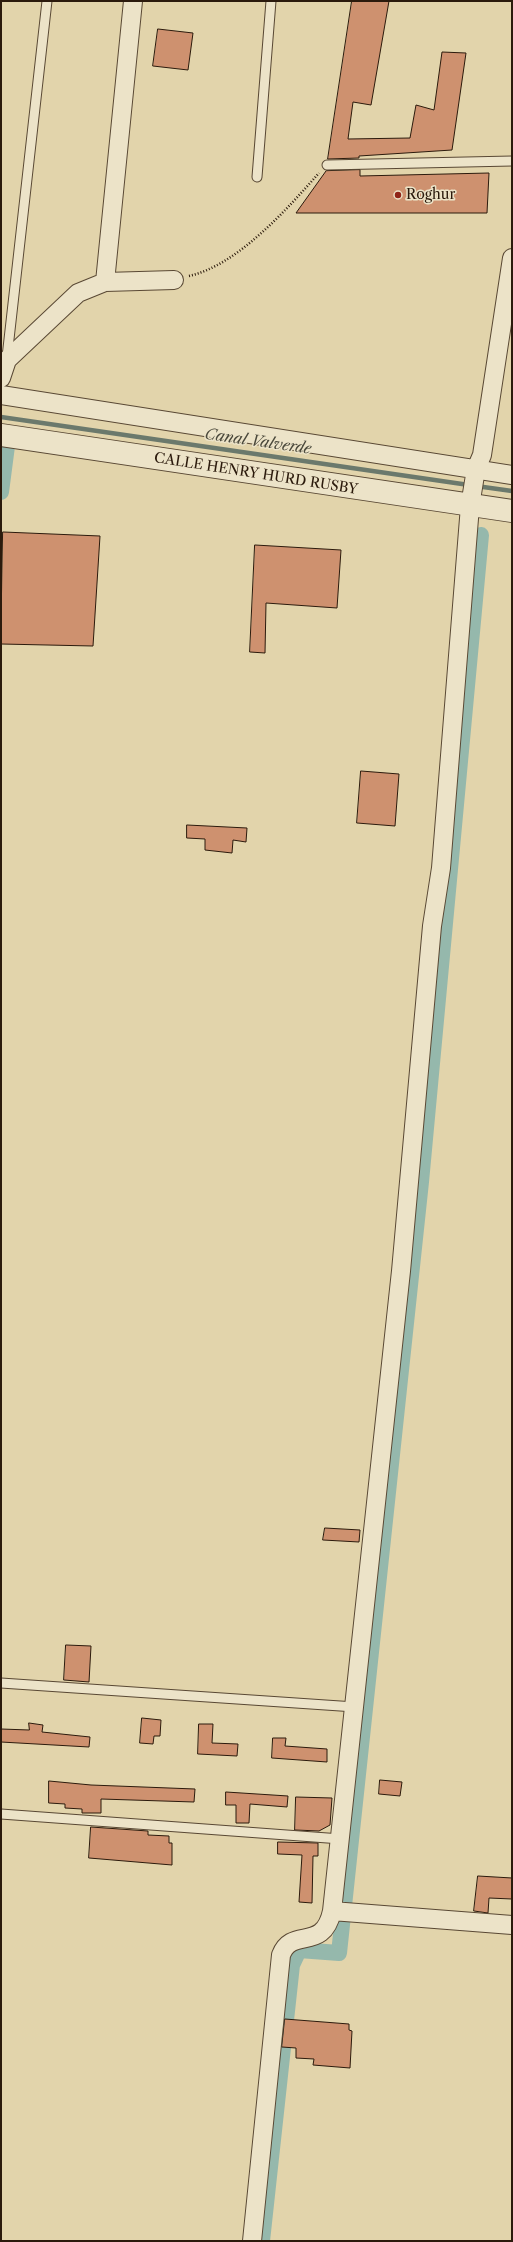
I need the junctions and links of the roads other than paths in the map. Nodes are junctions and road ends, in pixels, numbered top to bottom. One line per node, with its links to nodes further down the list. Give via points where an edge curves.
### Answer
1 (48, 1): 10 (lane)
2 (133, 1): 9 (street)
3 (271, 1): 6 (lane)
4 (512, 161): 5 (lane)
5 (326, 165)
6 (257, 177)
7 (512, 258): 15 (street, via 482,454)
8 (174, 280): 9 (street)
9 (105, 282): 10 (street, via 78,293)
10 (7, 360): 11 (street)
11 (1, 378)
12 (1, 395): 15 (street, CALLE HENRY HURD RUSBY)
13 (1, 435): 15 (street, CALLE HENRY HURD RUSBY)
14 (512, 475): 15 (street, CALLE HENRY HURD RUSBY)
15 (473, 487): 16 (street, CALLE HENRY HURD RUSBY); 18 (street, via 441,868 432,926 414,1138)
16 (512, 511)
17 (1, 1683): 18 (lane)
18 (355, 1707): 20 (street)
19 (1, 1814): 20 (lane)
20 (341, 1839): 21 (street)
21 (332, 1911): 22 (street); 23 (street, via 329,1924 323,1932 315,1937 290,1942 284,1947 281,1955)
22 (512, 1925)
23 (252, 2241)

